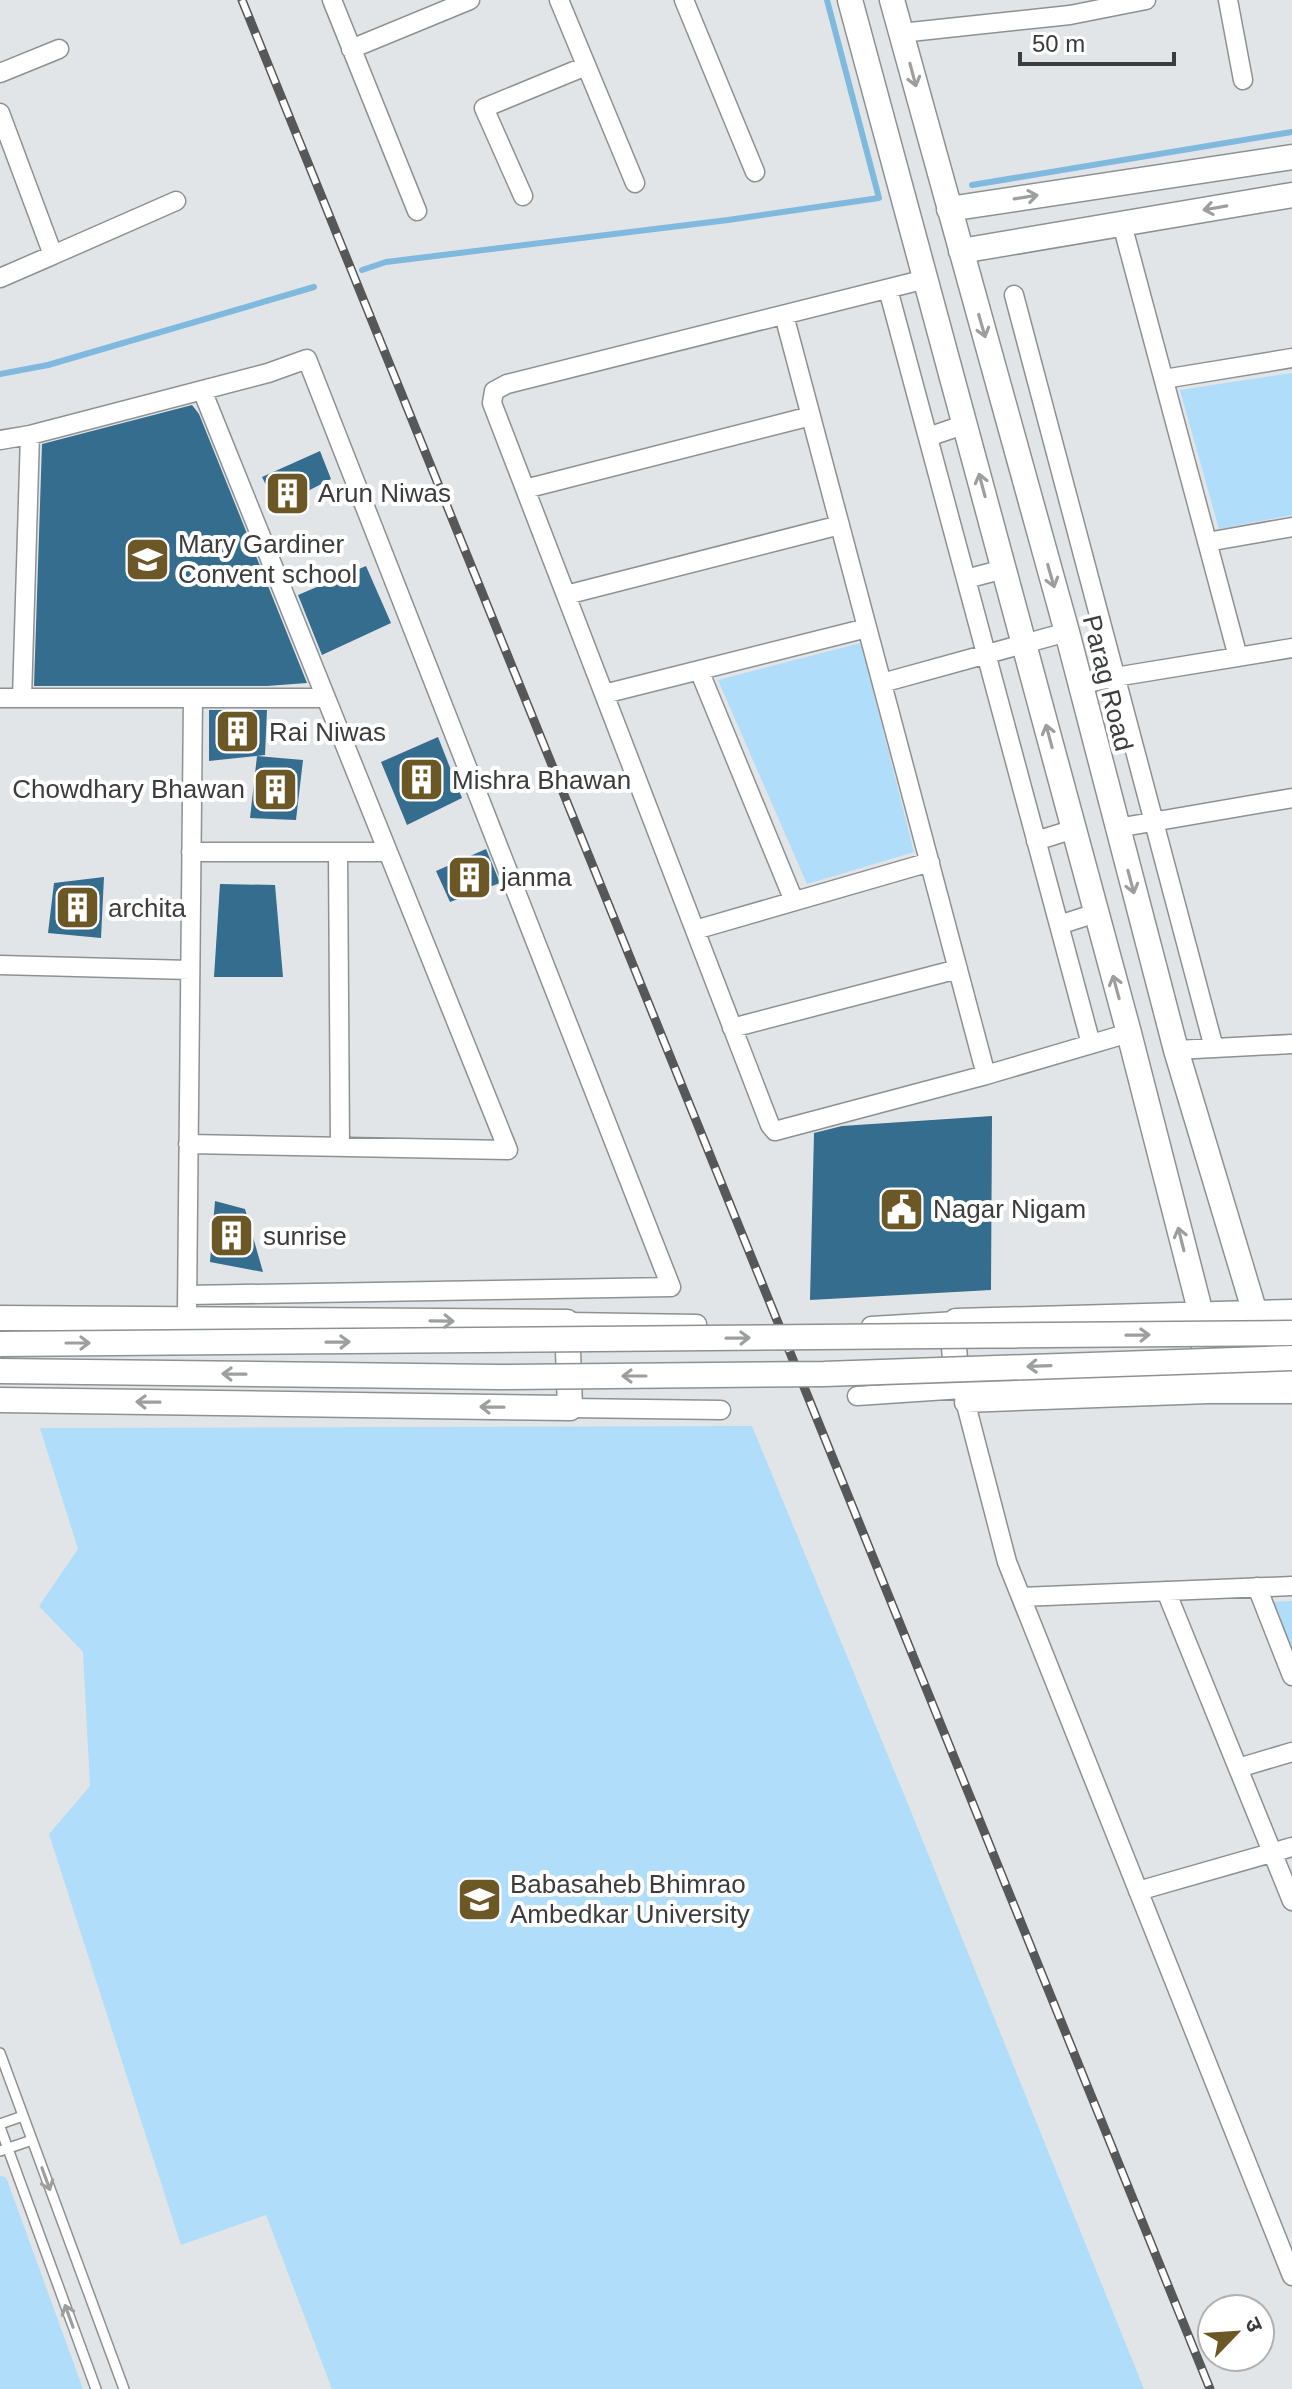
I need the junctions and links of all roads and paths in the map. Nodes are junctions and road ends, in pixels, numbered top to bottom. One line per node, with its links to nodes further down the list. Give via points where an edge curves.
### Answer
1 (332, 0): 12 (street)
2 (470, 0): 12 (street)
3 (559, 0): 13 (street)
4 (684, 0): 18 (street)
5 (850, 0): 21 (street)
6 (892, 0): 10 (street, Parag Road)
7 (1146, 0): 9 (street)
8 (1228, 0): 15 (street)
9 (1069, 8): 10 (street)
10 (901, 33): 19 (street, Parag Road, one-way to 19)
11 (59, 49): 14 (street)
12 (351, 49): 26 (street)
13 (586, 66): 20 (street); 23 (street, via 484,108)
14 (0, 73)
15 (1243, 80)
16 (0, 113): 29 (street)
17 (1292, 157): 25 (street, one-way to 17)
18 (755, 172)
19 (941, 180): 21 (street); 25 (street, Parag Road)
20 (635, 183)
21 (901, 188): 31 (street)
22 (1292, 195): 27 (street, one-way to 27)
23 (523, 196)
24 (176, 201): 29 (street)
25 (949, 209): 28 (street, Parag Road)
26 (417, 211)
27 (1122, 224): 28 (street); 35 (street)
28 (961, 251): 48 (street, Parag Road, one-way to 48)
29 (53, 255): 30 (street)
30 (0, 278)
31 (908, 284): 33 (street); 38 (street); 38 (street)
32 (1014, 295): 54 (street)
33 (784, 315): 37 (street); 41 (street, via 494,391 492,403)
34 (1292, 358): 35 (street)
35 (1164, 379): 44 (street)
36 (202, 390): 39 (street); 61 (street); 86 (street, via 307,359 671,1287)
37 (811, 416): 41 (street); 42 (street)
38 (948, 430): 45 (street, one-way to 38); 45 (street)
39 (30, 435): 40 (street); 59 (street)
40 (0, 440)
41 (525, 489): 46 (street)
42 (840, 525): 46 (street); 47 (street)
43 (1292, 527): 44 (street)
44 (1207, 542): 52 (street)
45 (987, 574): 49 (street); 51 (street)
46 (566, 595): 57 (street)
47 (867, 628): 53 (street); 55 (street)
48 (1067, 632): 49 (street); 56 (street, Parag Road)
49 (1020, 643): 51 (street); 65 (street, one-way to 49)
50 (1292, 648): 52 (street)
51 (991, 651): 55 (street); 66 (street)
52 (1238, 657): 54 (street)
53 (699, 670): 57 (street); 71 (street)
54 (1115, 677): 56 (street); 63 (street)
55 (882, 683): 70 (street)
56 (1079, 685): 64 (street, Parag Road)
57 (604, 694): 74 (street)
58 (0, 698): 59 (street)
59 (22, 698): 60 (street)
60 (193, 698): 61 (street); 67 (street)
61 (326, 698): 69 (street)
62 (1292, 798): 63 (street)
63 (1154, 821): 64 (street); 81 (street)
64 (1117, 828): 82 (street, Parag Road, one-way to 82)
65 (1070, 830): 66 (street); 72 (street)
66 (1041, 840): 73 (street)
67 (191, 852): 68 (street); 77 (street)
68 (338, 852): 69 (street); 85 (street)
69 (388, 852): 85 (street, via 508,1150)
70 (930, 862): 71 (street); 76 (street)
71 (794, 901): 74 (street)
72 (1092, 914): 73 (street); 79 (street, one-way to 72)
73 (1063, 923): 79 (street)
74 (695, 930): 78 (street)
75 (0, 965): 77 (street)
76 (958, 969): 78 (street); 83 (street)
77 (190, 970): 84 (street)
78 (732, 1028): 83 (street, via 775,1131)
79 (1111, 1038): 83 (street); 89 (street, one-way to 79)
80 (1292, 1044): 81 (street)
81 (1214, 1048): 82 (street)
82 (1176, 1050): 88 (street, Parag Road)
83 (986, 1075)
84 (188, 1144): 85 (street); 86 (street)
85 (340, 1147)
86 (187, 1307): 90 (street); 92 (street, one-way to 92)
87 (1292, 1312): 88 (street)
88 (1255, 1313): 89 (street); 99 (street, Parag Road)
89 (1201, 1314): 91 (street); 100 (street)
90 (0, 1318)
91 (956, 1321): 94 (street); 103 (street, via 952,1326 957,1380)
92 (567, 1322): 93 (street); 105 (street)
93 (697, 1324)
94 (841, 1327)
95 (1292, 1333): 96 (street, one-way to 95, bridge)
96 (0, 1344)
97 (1292, 1358): 98 (street, one-way to 98, bridge, via 793,1375)
98 (0, 1371)
99 (1280, 1380): 100 (street)
100 (1207, 1381): 103 (street)
101 (1292, 1394): 103 (street)
102 (857, 1396): 103 (street)
103 (963, 1396): 110 (street)
104 (0, 1400): 105 (street, one-way to 104)
105 (570, 1408): 106 (street)
106 (721, 1410)
107 (1292, 1586): 108 (street)
108 (1257, 1587): 109 (street); 111 (street)
109 (1166, 1591): 110 (street); 113 (street)
110 (1021, 1597): 116 (street)
111 (1292, 1676)
112 (1292, 1752): 113 (street)
113 (1238, 1768): 115 (street)
114 (1292, 1847): 115 (street)
115 (1273, 1853): 116 (street); 117 (street)
116 (1138, 1891): 123 (street)
117 (1292, 1901)
118 (0, 2053): 119 (lane)
119 (23, 2116): 120 (lane); 121 (lane)
120 (0, 2125): 122 (lane)
121 (32, 2140): 122 (lane); 125 (lane, one-way to 125)
122 (4, 2150): 124 (lane, one-way to 122)
123 (1292, 2276)
124 (96, 2389)
125 (124, 2389)

